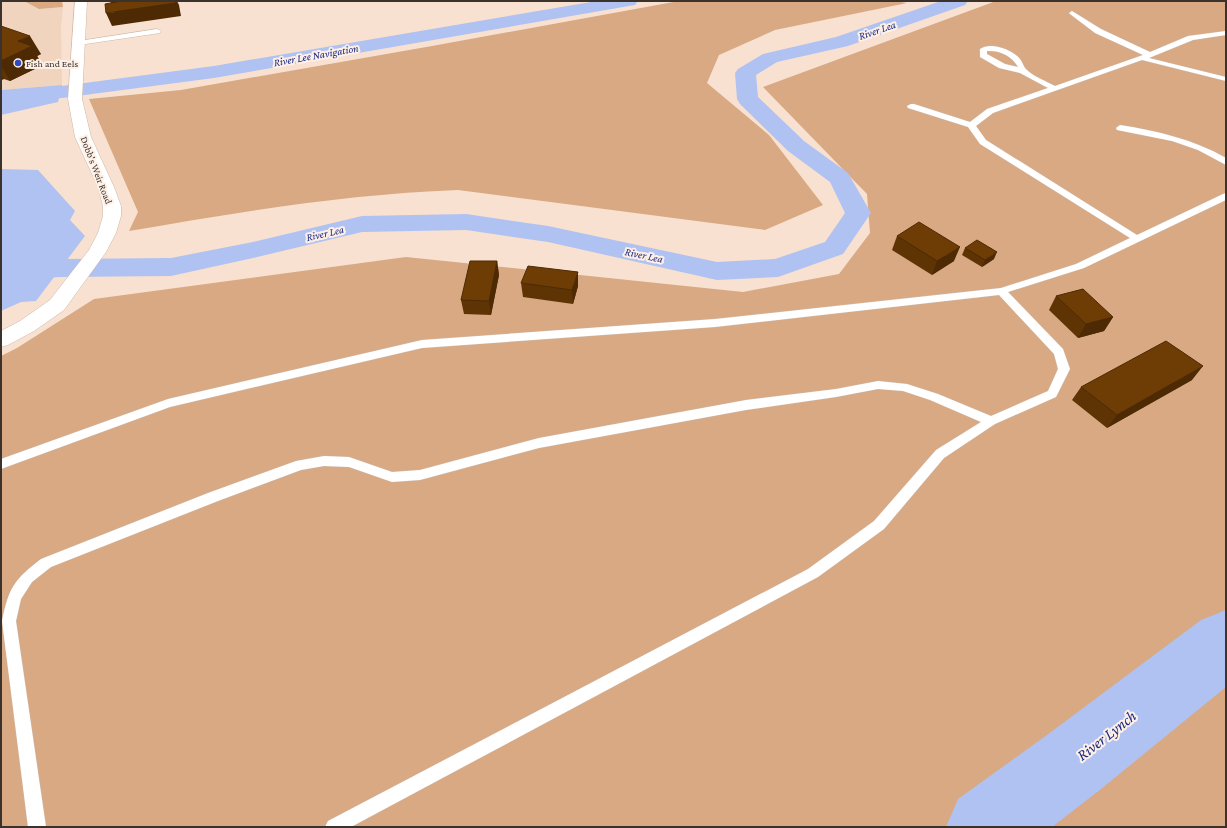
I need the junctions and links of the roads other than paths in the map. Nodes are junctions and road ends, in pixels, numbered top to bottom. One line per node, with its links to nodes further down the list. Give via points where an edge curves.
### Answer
1 (81, 1): 5 (street, Dobb's Weir Road)
2 (1072, 14): 6 (lane, via 1098,32)
3 (157, 31): 5 (lane)
4 (1226, 33): 6 (lane, via 1191,38)
5 (79, 43): 17 (street, Dobb's Weir Road, via 75,99 83,137 106,187 112,206 112,216 97,252 57,305)
6 (1146, 56): 8 (lane); 9 (lane)
7 (1023, 71): 7 (lane, via 1021,64 1006,53 990,48 984,50 983,55 1002,66); 9 (lane)
8 (1226, 79)
9 (1053, 88): 11 (lane, via 990,111)
10 (911, 106): 11 (lane)
11 (971, 126): 15 (lane, via 983,142)
12 (1120, 128): 13 (lane, via 1176,138)
13 (1226, 162)
14 (1226, 196): 15 (lane)
15 (1136, 238): 16 (lane, via 1080,266)
16 (1002, 290): 18 (lane, via 1059,352 1064,369 1052,394); 19 (lane, via 716,323 422,344 168,404)
17 (1, 340)
18 (992, 421): 20 (lane, via 903,387 878,385 746,405 539,442 420,475 392,477 349,462 324,460 300,465 213,497 46,563 27,578 14,596 9,622); 21 (lane, via 940,454 879,525 813,573)
19 (1, 464)
20 (37, 827)
21 (334, 827)

